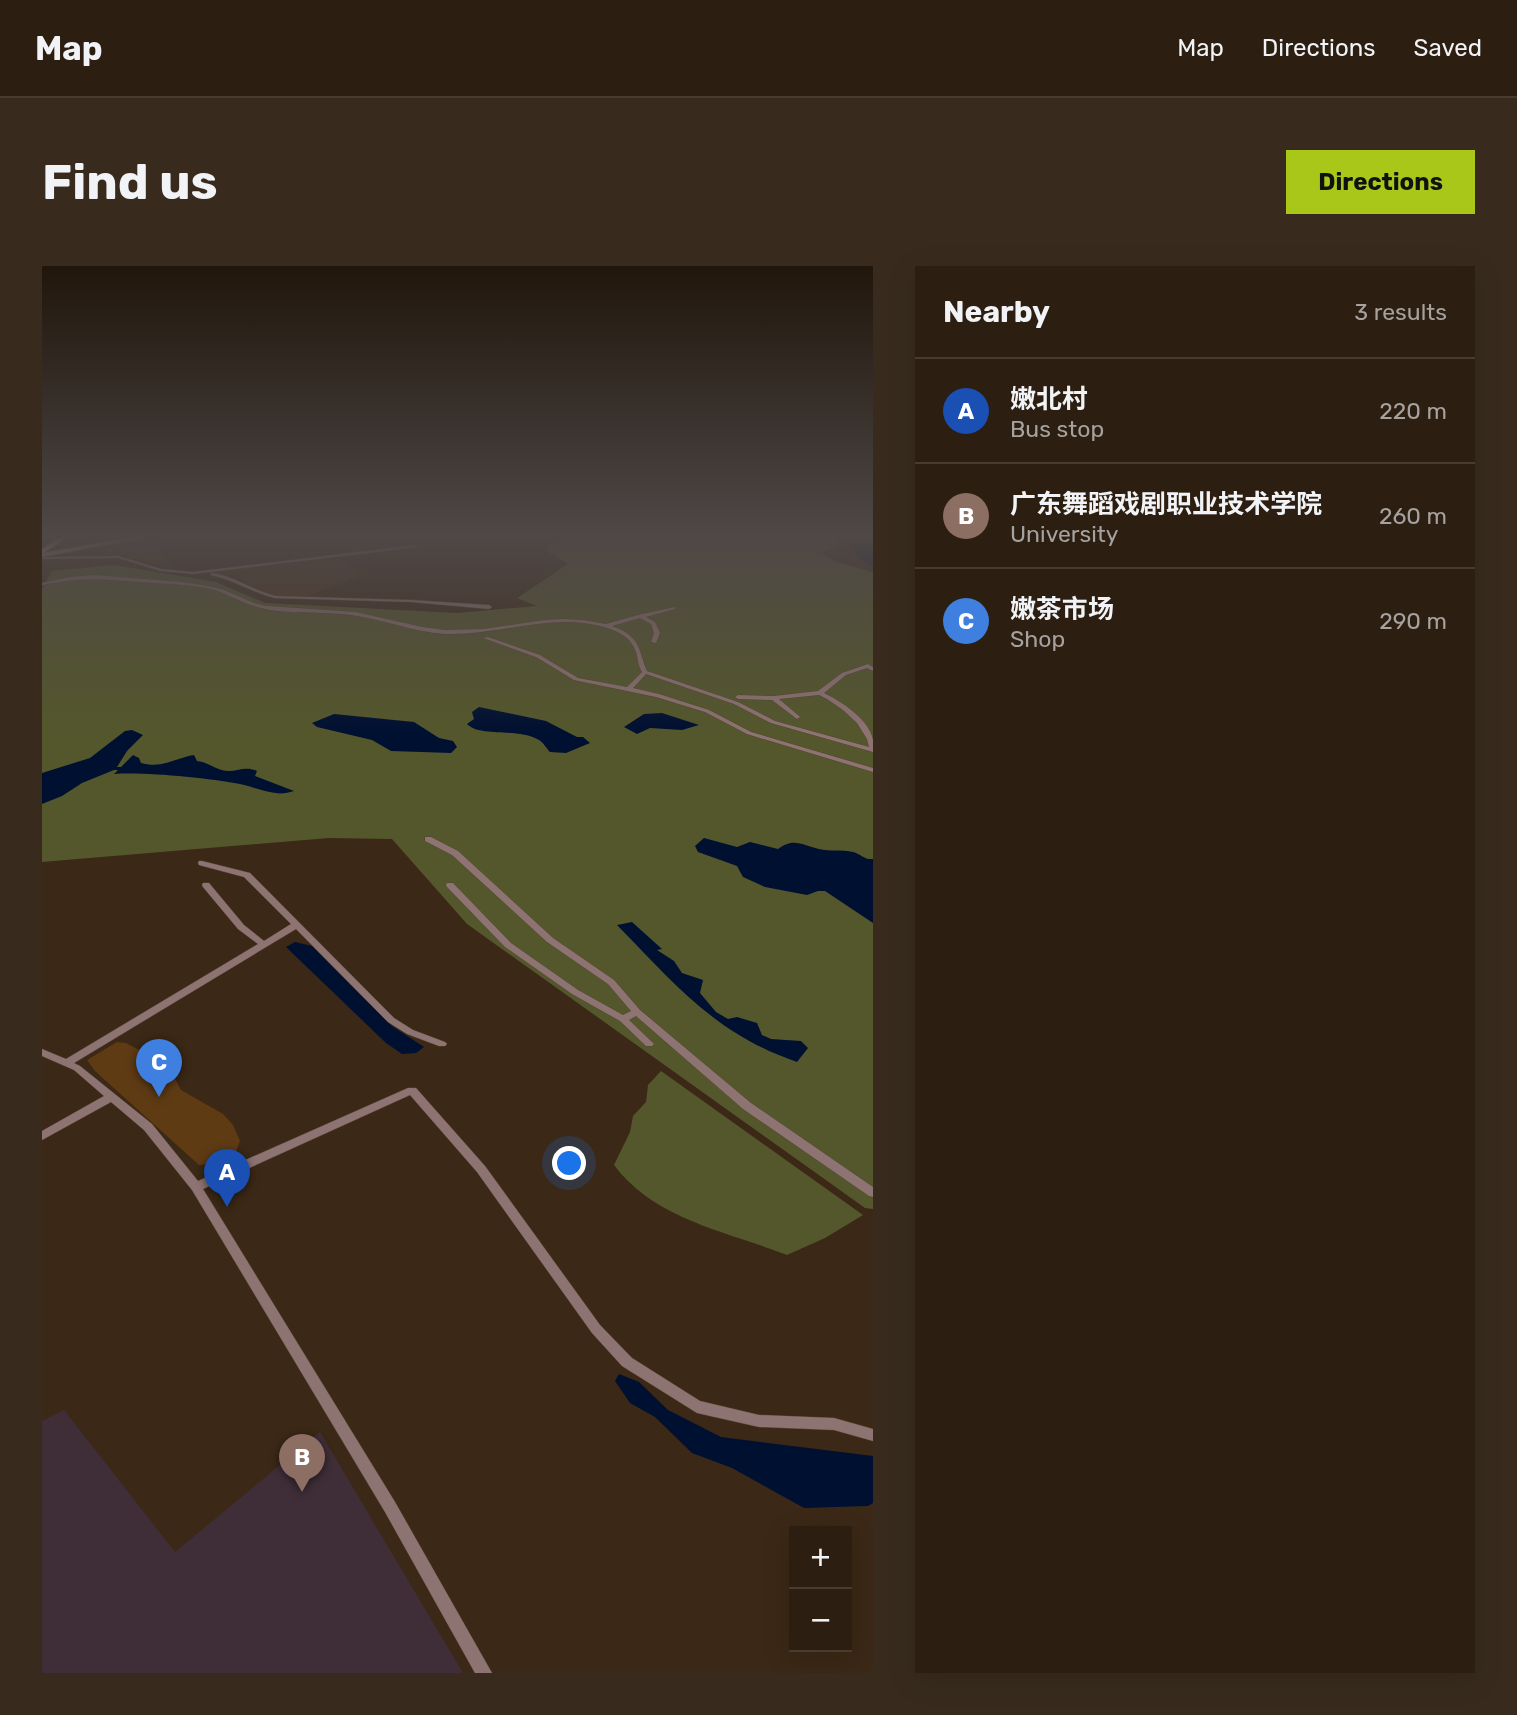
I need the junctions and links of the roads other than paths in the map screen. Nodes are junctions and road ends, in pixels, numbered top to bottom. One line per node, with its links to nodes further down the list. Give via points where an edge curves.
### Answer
1 (241, 601): 6 (street, via 445,632 562,621)
2 (399, 601): 3 (street)
3 (489, 607)
4 (673, 608): 5 (street)
5 (640, 617): 6 (street); 8 (street, via 653,623)
6 (606, 626): 10 (street, via 635,642)
7 (486, 638): 11 (street, via 538,656 576,680)
8 (654, 642)
9 (873, 669): 12 (street, via 868,666 844,674)
10 (645, 672): 11 (street); 16 (street, via 736,703 773,722)
11 (630, 688): 17 (street, via 707,711 749,733)
12 (820, 693): 14 (street); 16 (street, via 849,710 871,739)
13 (738, 697): 14 (street)
14 (774, 698): 15 (street)
15 (797, 717)
16 (873, 749)
17 (873, 770)
18 (428, 839): 24 (street, via 455,853 550,940 611,982)
19 (202, 863): 22 (street, via 247,875)
20 (206, 885): 23 (street, via 241,927)
21 (450, 885): 25 (street, via 508,945)
22 (296, 925): 23 (street); 26 (street, via 391,1020)
23 (264, 945): 29 (street)
24 (636, 1012): 25 (street); 33 (street, via 747,1106)
25 (623, 1019): 27 (street)
26 (442, 1044)
27 (649, 1044)
28 (42, 1052): 29 (street)
29 (67, 1063): 30 (street)
30 (111, 1097): 31 (street); 32 (street, via 148,1127)
31 (42, 1136)
32 (197, 1188): 34 (street, via 412,1090 481,1169 596,1329 628,1362 697,1407 759,1421 834,1424); 35 (street, via 390,1507)
33 (873, 1193)
34 (873, 1435)
35 (484, 1673)

